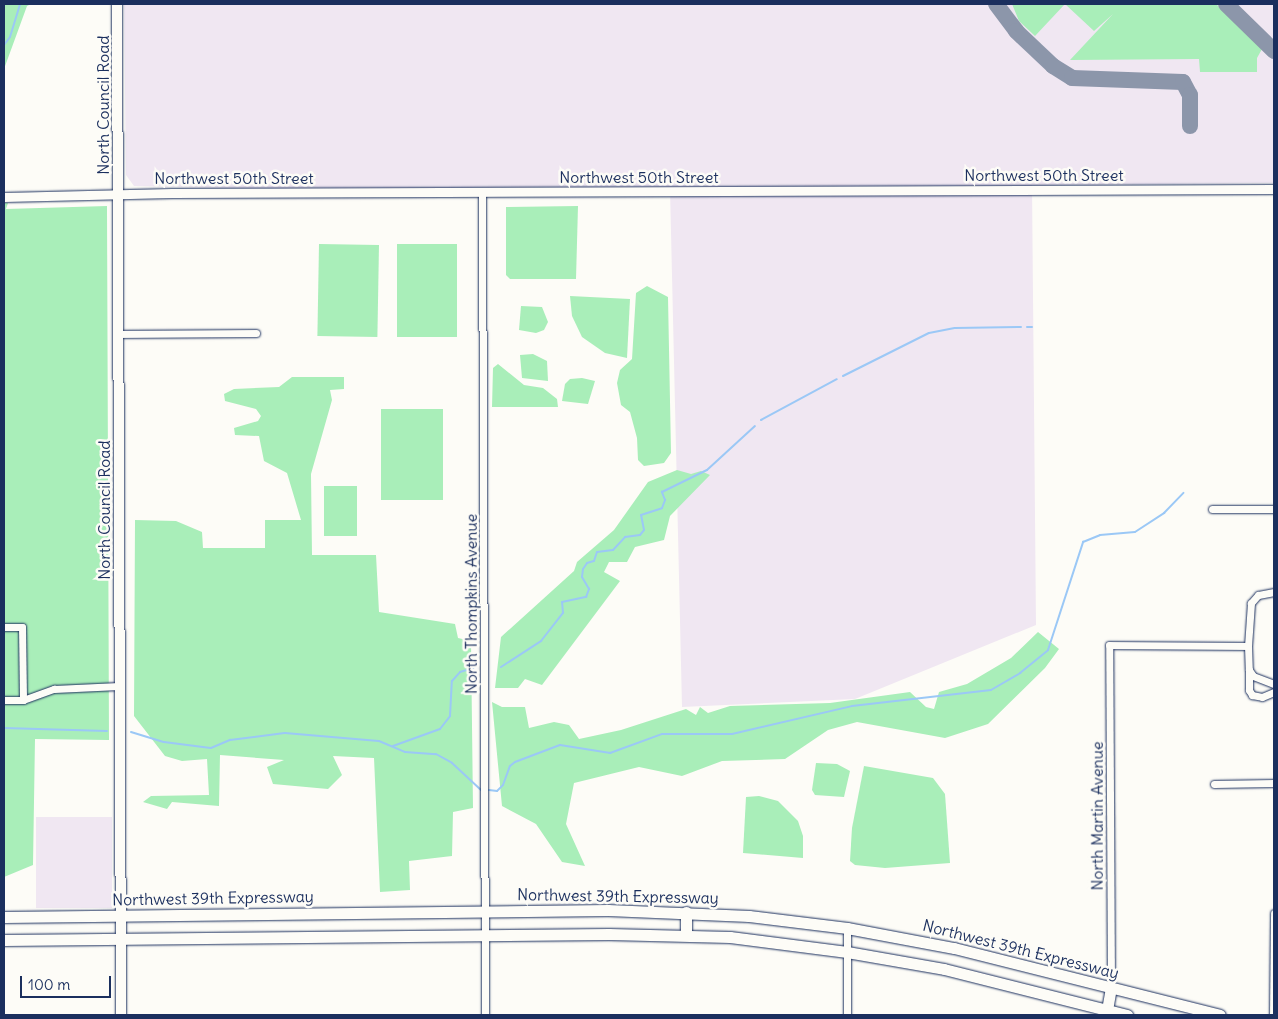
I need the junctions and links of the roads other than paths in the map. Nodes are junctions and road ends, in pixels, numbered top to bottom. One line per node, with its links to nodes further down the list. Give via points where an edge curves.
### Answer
1 (117, 4): 4 (main road, North Council Road)
2 (1274, 189): 3 (street, Northwest 50th Street)
3 (482, 193): 4 (street, Northwest 50th Street); 21 (street, North Thompkins Avenue)
4 (118, 195): 5 (street, Northwest 50th Street); 7 (main road, North Council Road)
5 (4, 197)
6 (256, 333): 7 (street)
7 (118, 334): 15 (main road, North Council Road)
8 (1212, 509): 9 (street)
9 (1274, 509)
10 (1274, 592): 12 (street, via 1258,595 1251,603)
11 (4, 627): 18 (street, via 22,626)
12 (1248, 646): 13 (street); 32 (street, North Martin Avenue, via 1109,645)
13 (1249, 670): 14 (street, via 1258,681); 16 (street, via 1252,695 1262,697)
14 (1274, 684)
15 (119, 686): 18 (street, via 54,689); 24 (main road, North Council Road)
16 (1274, 692)
17 (4, 700): 18 (street)
18 (23, 700)
19 (1274, 783): 20 (street)
20 (1214, 784)
21 (485, 911): 22 (highway, Northwest 39th Expressway); 24 (highway, Northwest 39th Expressway); 27 (street, North Thompkins Avenue)
22 (686, 912): 26 (highway, Northwest 39th Expressway); 28 (highway)
23 (1274, 914): 40 (street)
24 (122, 915): 25 (highway, Northwest 39th Expressway); 29 (main road, North Council Road)
25 (4, 917)
26 (848, 928): 31 (street); 32 (highway, Northwest 39th Expressway, via 954,948)
27 (484, 934): 28 (highway); 29 (highway); 36 (street, North Thompkins Avenue)
28 (686, 935): 31 (highway)
29 (121, 938): 30 (highway); 35 (main road, North Council Road)
30 (4, 940)
31 (847, 952): 33 (highway, via 944,969); 37 (street)
32 (1111, 987): 33 (highway); 34 (highway, Northwest 39th Expressway)
33 (1107, 1010): 38 (highway)
34 (1188, 1011): 39 (highway, Northwest 39th Expressway)
35 (121, 1015)
36 (485, 1015)
37 (847, 1015)
38 (1127, 1015)
39 (1220, 1015)
40 (1273, 1015)

